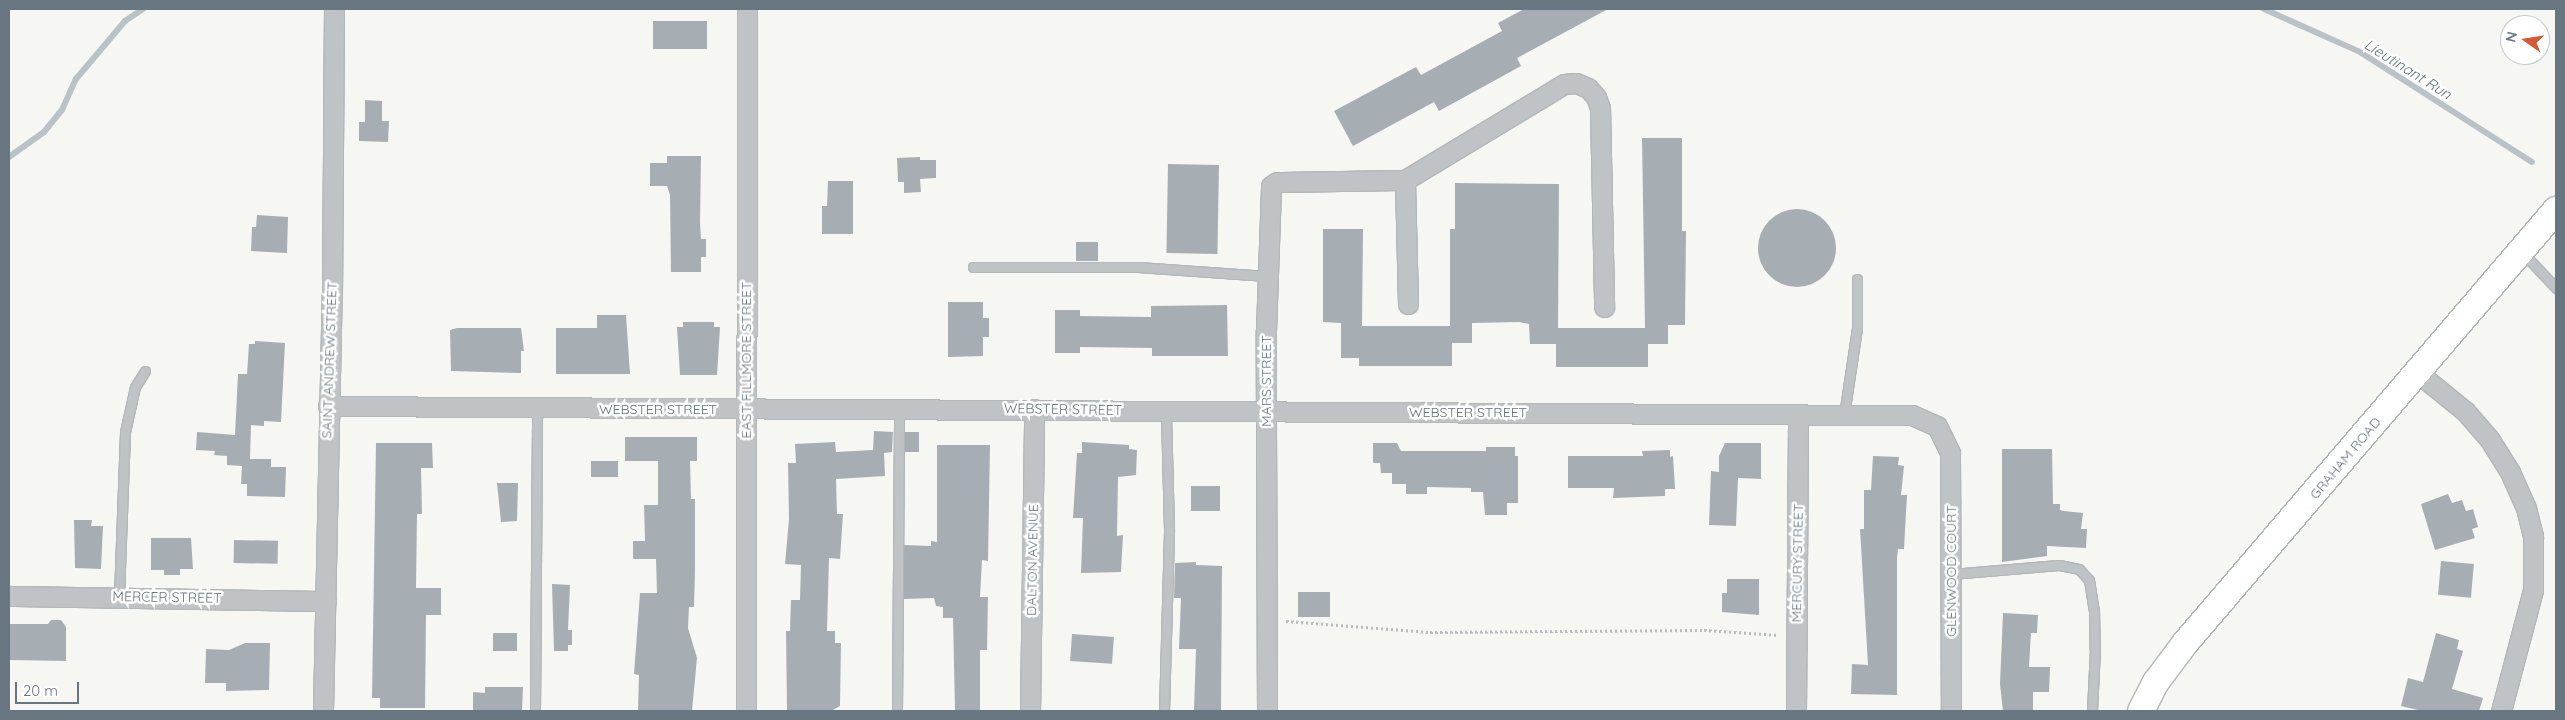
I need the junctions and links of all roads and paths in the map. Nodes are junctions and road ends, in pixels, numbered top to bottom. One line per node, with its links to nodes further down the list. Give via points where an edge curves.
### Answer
1 (334, 9): 14 (street, SAINT ANDREW STREET)
2 (747, 9): 17 (street, EAST FILLMORE STREET)
3 (1405, 180): 7 (street, MARS STREET, via 1277,182 1271,186); 10 (street); 11 (street, via 1564,84 1588,88 1600,108)
4 (2556, 210): 5 (main road, GRAHAM ROAD)
5 (2522, 252): 9 (lane); 13 (main road, GRAHAM ROAD)
6 (973, 267): 7 (lane, via 1138,267)
7 (1268, 276): 20 (street, MARS STREET)
8 (1857, 279): 21 (lane, via 1857,328)
9 (2556, 288)
10 (1408, 304)
11 (1604, 307)
12 (145, 371): 26 (lane, via 135,386 125,432)
13 (2418, 373): 40 (main road, GRAHAM ROAD, via 2186,642 2156,682); 41 (street, via 2465,411 2490,440 2510,472 2530,527 2535,560 2532,590)
14 (328, 406): 15 (street, WEBSTER STREET); 27 (street, SAINT ANDREW STREET)
15 (537, 408): 17 (street, WEBSTER STREET); 31 (lane)
16 (899, 408): 17 (street, WEBSTER STREET); 18 (street, WEBSTER STREET); 33 (lane)
17 (746, 409): 32 (street, EAST FILLMORE STREET, via 749,621)
18 (1034, 409): 19 (street, WEBSTER STREET); 34 (street, DALTON AVENUE)
19 (1166, 411): 20 (street, WEBSTER STREET); 35 (lane, via 1169,529)
20 (1266, 411): 22 (street, WEBSTER STREET); 28 (street, MARS STREET)
21 (1844, 415): 22 (street, WEBSTER STREET); 23 (street, WEBSTER STREET, via 1912,414 1924,418)
22 (1798, 416): 29 (street, MERCURY STREET)
23 (1942, 432): 24 (street, GLENWOOD COURT, via 1951,466)
24 (1951, 574): 38 (street, GLENWOOD COURT); 39 (lane, via 2059,565 2079,569 2089,580 2094,610)
25 (9, 596): 26 (street, MERCER STREET)
26 (120, 596): 27 (street, MERCER STREET)
27 (326, 601): 30 (street, SAINT ANDREW STREET)
28 (1267, 621): 29 (path, via 1322,622 1430,632 1704,630); 36 (street, MARS STREET)
29 (1797, 637): 37 (street, MERCURY STREET)
30 (323, 711)
31 (535, 711)
32 (746, 711)
33 (897, 711)
34 (1030, 711)
35 (1164, 711)
36 (1266, 711)
37 (1796, 711)
38 (1951, 711)
39 (2092, 711)
40 (2141, 711)
41 (2501, 711)

